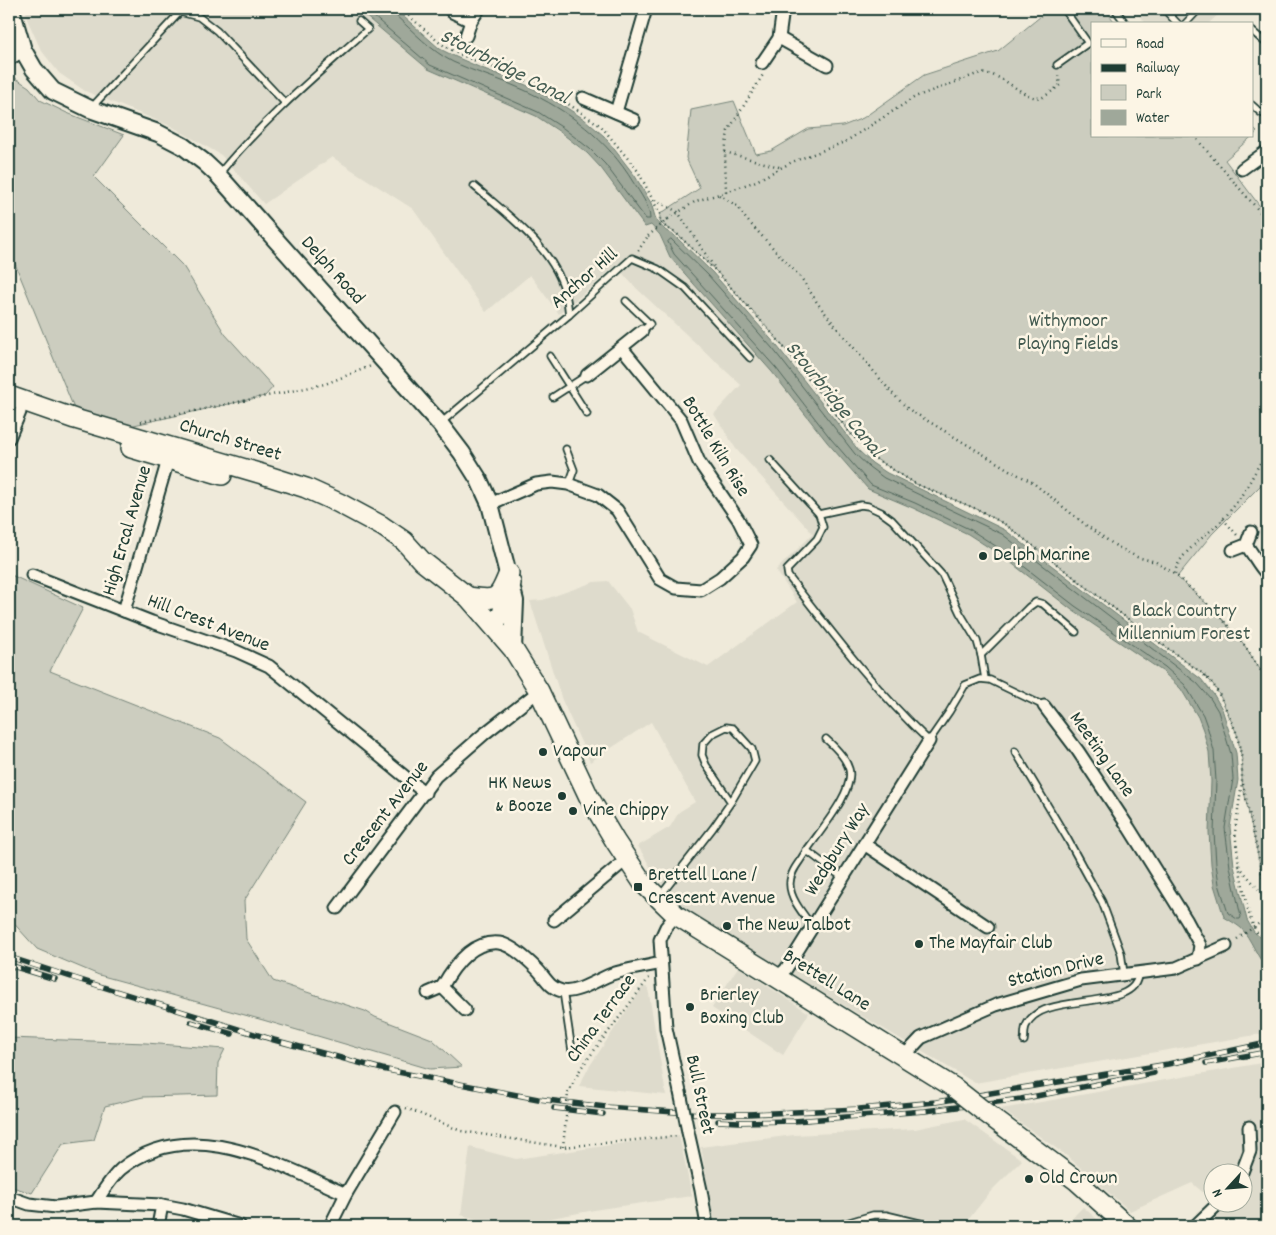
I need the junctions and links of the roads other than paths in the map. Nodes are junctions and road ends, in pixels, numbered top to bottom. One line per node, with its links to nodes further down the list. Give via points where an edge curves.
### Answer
1 (11, 9): 20 (main road, Delph Road)
2 (479, 9): 11 (street)
3 (646, 9): 29 (street)
4 (783, 9): 18 (street)
5 (1064, 9): 23 (lane, via 1088,43)
6 (1114, 9): 13 (lane)
7 (1164, 9): 14 (lane)
8 (1199, 9): 15 (lane)
9 (178, 10): 26 (lane, via 199,17 218,32); 28 (lane)
10 (452, 12): 11 (street)
11 (471, 21): 17 (street)
12 (359, 22): 26 (lane, via 368,29)
13 (1124, 22)
14 (1176, 22)
15 (1187, 22)
16 (1254, 33): 19 (lane)
17 (466, 36)
18 (779, 38): 22 (street); 24 (street)
19 (1267, 44)
20 (23, 50): 21 (street); 28 (main road, Delph Road, via 53,91)
21 (9, 60)
22 (827, 65)
23 (1058, 65)
24 (765, 66)
25 (583, 98): 29 (street)
26 (285, 103): 34 (lane)
27 (1254, 106): 30 (lane)
28 (90, 109): 34 (main road, Delph Road, via 158,133 183,146)
29 (616, 112): 31 (street)
30 (1267, 115)
31 (634, 120)
32 (1267, 151): 33 (street)
33 (1242, 169)
34 (218, 175): 48 (main road, Delph Road)
35 (474, 186): 37 (lane, via 523,228 544,253 559,277)
36 (626, 301): 38 (lane, via 650,324)
37 (569, 315): 41 (lane, Anchor Hill, via 632,258 658,269 685,288); 48 (lane, Anchor Hill)
38 (642, 331): 39 (street)
39 (622, 348): 42 (street); 53 (street, Bottle Kiln Rise, via 681,420 699,462 738,519 751,545 720,578 701,590 676,588 660,579 617,510 598,495)
40 (550, 356): 43 (lane)
41 (750, 358)
42 (587, 375): 43 (lane)
43 (570, 386): 45 (lane); 47 (lane)
44 (9, 396): 59 (main road, Church Street, via 306,488 382,526 404,541)
45 (553, 397)
46 (14, 410): 49 (street); 51 (main road, Church Street)
47 (586, 414)
48 (440, 424): 54 (main road, Delph Road, via 479,480)
49 (9, 438)
50 (566, 449): 53 (lane, via 574,470)
51 (168, 460): 59 (main road, Church Street, via 294,496 328,510); 64 (street, High Ercal Avenue)
52 (770, 460): 55 (lane)
53 (568, 484): 54 (street, Bottle Kiln Rise, via 536,484)
54 (490, 504): 62 (main road, Delph Road)
55 (819, 514): 68 (lane, via 861,505 892,520 938,569); 73 (lane, via 823,527 817,539 787,570 788,576 853,661)
56 (1251, 532): 57 (street)
57 (1246, 545): 58 (street); 60 (street)
58 (1233, 550)
59 (422, 561): 63 (main road, Church Street)
60 (1267, 574)
61 (32, 575): 64 (street, Hill Crest Avenue)
62 (510, 578): 63 (main road, via 501,593 489,600); 65 (main road, via 502,614); 67 (main road, Delph Road, via 515,601)
63 (468, 597): 65 (main road, Church Street)
64 (124, 611): 75 (street, Hill Crest Avenue, via 269,666)
65 (493, 625): 67 (main road, Church Street)
66 (1076, 632): 68 (lane, via 1043,604 1036,602)
67 (513, 649): 70 (main road, Brettell Lane)
68 (982, 655): 69 (lane)
69 (985, 679): 71 (lane, Meeting Lane); 73 (lane, via 965,685)
70 (539, 691): 75 (street, Crescent Avenue, via 436,776); 79 (main road, Brettell Lane, via 589,797)
71 (1044, 706): 88 (street, Meeting Lane, via 1078,751 1187,921 1200,945)
72 (826, 739): 78 (lane, via 847,763 850,778 840,804)
73 (928, 741): 77 (street, Wedgbury Way)
74 (1015, 751): 91 (lane, via 1102,902 1121,953)
75 (424, 793): 82 (street, Crescent Avenue)
76 (731, 802): 76 (lane, via 754,761 752,749 733,728 726,727 712,734 703,744 702,755); 81 (lane)
77 (864, 844): 80 (street, Wedgbury Way); 85 (street)
78 (806, 850): 80 (lane); 86 (lane, via 790,884 792,895)
79 (627, 859): 81 (main road, Brettell Lane); 84 (street)
80 (843, 878): 86 (street, Wedgbury Way)
81 (659, 898): 83 (main road, Brettell Lane)
82 (337, 908)
83 (676, 915): 89 (street, Bull Street, via 660,940); 92 (main road, Brettell Lane)
84 (554, 920)
85 (988, 926)
86 (812, 927): 92 (street, Wedgbury Way, via 786,969)
87 (1226, 946): 88 (street, Station Drive)
88 (1198, 959): 90 (street, Station Drive, via 1176,968)
89 (661, 963): 94 (street, via 613,974); 112 (street, Bull Street, bridge, via 666,1028)
90 (1138, 973): 91 (street, Station Drive); 97 (lane, via 1138,979 1129,991 1068,1004 1034,1016 1026,1026)
91 (1124, 974): 99 (street, Station Drive, via 1081,980 996,1004 921,1038)
92 (777, 977): 99 (main road, Brettell Lane)
93 (442, 987): 94 (street, via 459,961 486,944 500,943 521,954 552,987); 95 (street); 96 (street)
94 (563, 992): 98 (lane)
95 (428, 993)
96 (465, 1010)
97 (1024, 1041)
98 (572, 1051)
99 (904, 1056): 108 (main road, Brettell Lane, bridge, via 953,1087 1077,1181)
100 (395, 1112): 103 (street)
101 (1249, 1127): 102 (street, via 1250,1151)
102 (1246, 1162)
103 (346, 1194): 105 (street, via 257,1155 202,1143 169,1145 145,1153 121,1170); 111 (street)
104 (9, 1196): 105 (street, via 29,1204 56,1207)
105 (96, 1202): 106 (street)
106 (162, 1205): 109 (street); 110 (street)
107 (1210, 1212): 115 (street)
108 (1124, 1225)
109 (158, 1226)
110 (240, 1226)
111 (330, 1226)
112 (707, 1226)
113 (836, 1226): 114 (lane, via 880,1215)
114 (932, 1226)
115 (1195, 1226)

